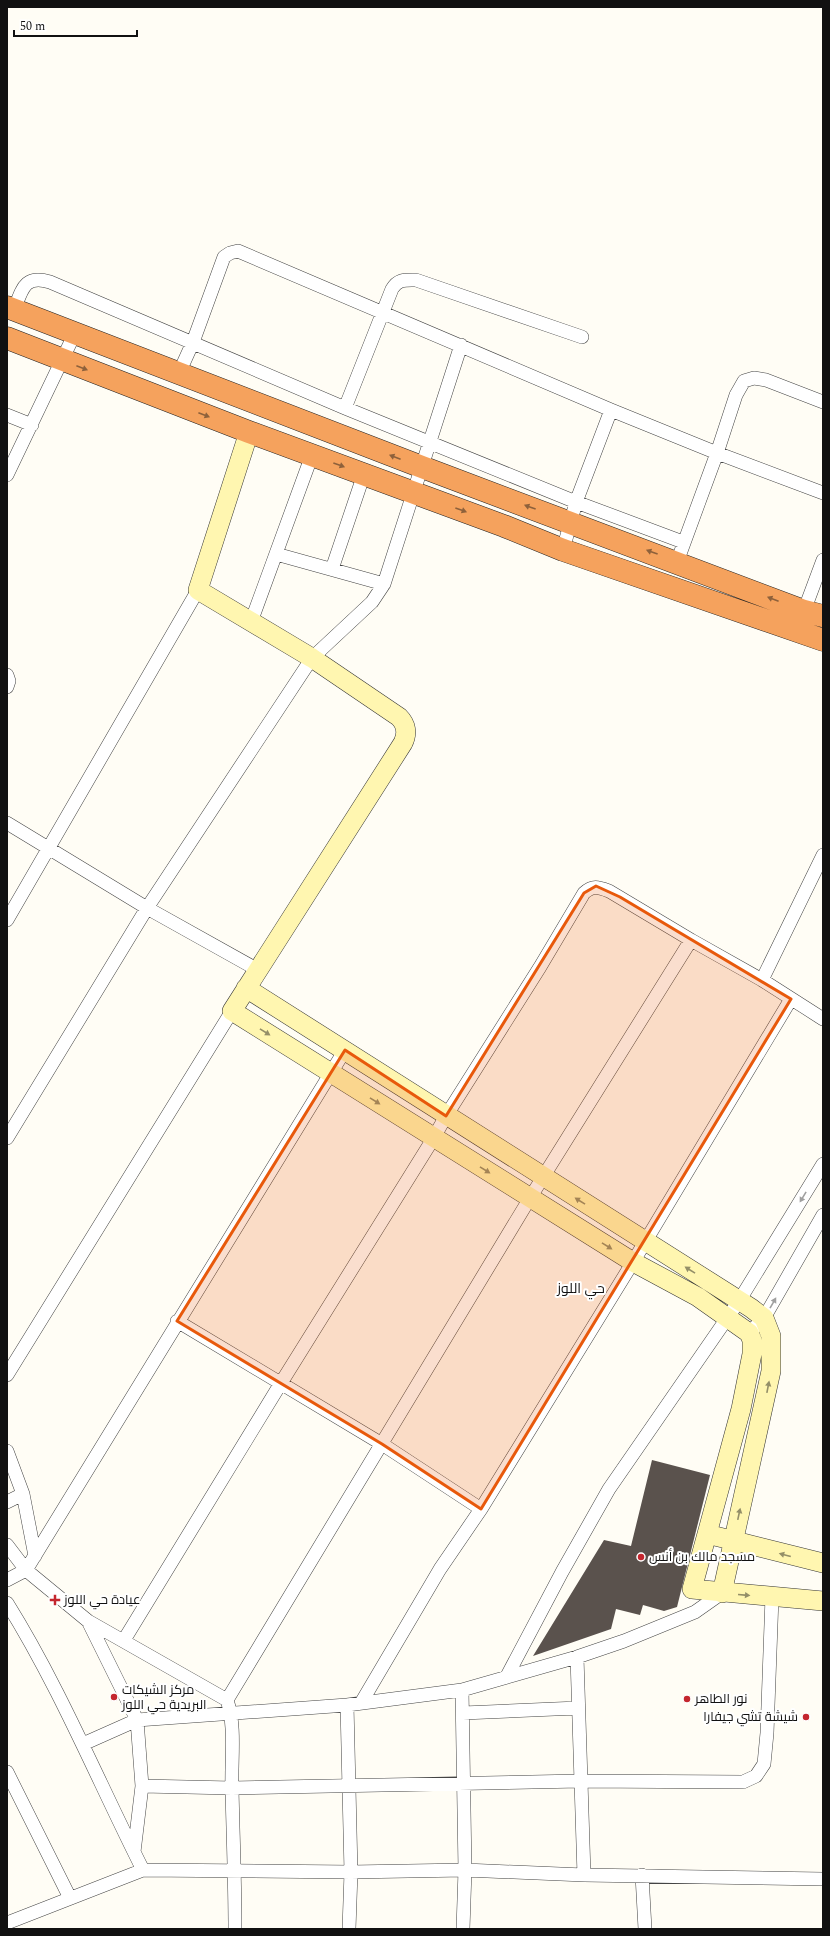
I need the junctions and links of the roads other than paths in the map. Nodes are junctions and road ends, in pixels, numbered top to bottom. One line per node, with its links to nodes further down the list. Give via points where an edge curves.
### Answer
1 (11, 308): 3 (highway); 6 (street, via 24,286 40,279)
2 (384, 312): 4 (street, via 396,282 416,280); 6 (street, via 238,251 224,257); 7 (street); 11 (street)
3 (75, 333): 8 (street); 9 (highway)
4 (582, 337)
5 (7, 338): 8 (highway)
6 (193, 342): 9 (street); 11 (street)
7 (461, 345): 12 (street); 16 (street)
8 (63, 360): 14 (street); 15 (highway, one-way to 15)
9 (179, 373): 19 (highway, one-way to 9)
10 (823, 402): 17 (street, via 766,380 754,378 744,381 736,395)
11 (345, 408): 16 (street)
12 (611, 410): 17 (street); 24 (street)
13 (7, 415): 14 (street)
14 (32, 425): 21 (street)
15 (249, 432): 18 (highway); 31 (street)
16 (430, 442): 19 (street); 24 (street)
17 (717, 454): 23 (street); 26 (street)
18 (312, 455): 20 (highway, one-way to 20); 27 (street)
19 (422, 467): 22 (street); 24 (highway, one-way to 19)
20 (364, 474): 22 (highway); 29 (street)
21 (7, 475)
22 (413, 492): 25 (highway, one-way to 25); 30 (street)
23 (823, 493)
24 (574, 512): 25 (street); 26 (highway)
25 (563, 550): 34 (highway)
26 (680, 552): 32 (highway, one-way to 26)
27 (276, 554): 29 (street); 33 (street)
28 (823, 560): 32 (street)
29 (332, 569): 30 (street)
30 (384, 584): 35 (street, via 372,602)
31 (198, 590): 33 (street); 39 (street)
32 (814, 614)
33 (251, 622): 35 (street)
34 (823, 640)
35 (312, 658): 41 (street); 44 (street, via 399,716 405,726 406,738)
36 (7, 675): 37 (street)
37 (7, 687)
38 (7, 823): 39 (street)
39 (49, 849): 41 (street); 42 (street)
40 (823, 855): 45 (street)
41 (148, 908): 44 (street); 53 (street)
42 (7, 920)
43 (691, 940): 45 (street); 52 (street, via 609,891 596,886 590,888 584,893); 56 (street)
44 (258, 970): 46 (street)
45 (762, 980): 47 (street)
46 (246, 988): 48 (street); 50 (street)
47 (791, 999): 49 (street); 59 (street)
48 (232, 1011): 51 (street, one-way to 51); 67 (street)
49 (823, 1019)
50 (346, 1050): 51 (street); 52 (street)
51 (332, 1074): 54 (street, one-way to 54); 65 (street)
52 (446, 1116): 54 (street); 56 (street)
53 (7, 1138)
54 (433, 1139): 57 (street, one-way to 57); 68 (street)
55 (823, 1164): 62 (street, one-way to 62)
56 (543, 1178): 57 (street); 59 (street, one-way to 56)
57 (530, 1198): 60 (street, one-way to 60); 69 (street)
58 (823, 1215): 64 (street, one-way to 58)
59 (645, 1242): 60 (street); 61 (street, one-way to 59)
60 (633, 1262): 61 (street); 73 (street)
61 (703, 1289): 62 (street); 63 (street)
62 (739, 1301): 63 (street); 64 (street)
63 (727, 1316): 66 (street); 90 (street, via 609,1489)
64 (764, 1318): 66 (street); 75 (street, one-way to 64, via 771,1371 771,1336)
65 (177, 1321): 68 (street); 77 (street)
66 (749, 1333): 74 (street, via 752,1354 741,1409)
67 (7, 1375)
68 (281, 1383): 69 (street); 88 (street)
69 (382, 1444): 73 (street); 92 (street)
70 (7, 1451): 71 (street)
71 (23, 1494): 72 (street); 77 (street)
72 (7, 1502)
73 (481, 1509): 93 (street, via 440,1569)
74 (707, 1534): 75 (street); 81 (street)
75 (734, 1541): 78 (street, one-way to 75); 82 (street)
76 (7, 1545): 79 (street)
77 (35, 1556): 79 (street)
78 (823, 1564)
79 (26, 1570): 80 (street); 87 (street)
80 (7, 1580)
81 (692, 1589): 82 (street); 86 (street)
82 (722, 1593): 83 (street, one-way to 83); 86 (street)
83 (772, 1598): 84 (street); 101 (street, via 766,1750 764,1764 756,1776 743,1782)
84 (823, 1601)
85 (7, 1603): 99 (street, via 24,1630)
86 (695, 1612): 89 (street)
87 (88, 1621): 88 (street); 98 (street)
88 (124, 1640): 92 (street)
89 (577, 1657): 90 (street); 95 (street)
90 (508, 1676): 91 (street)
91 (462, 1690): 93 (street); 96 (street)
92 (227, 1700): 97 (street)
93 (361, 1703): 94 (street)
94 (347, 1705): 97 (street); 103 (street)
95 (578, 1708): 96 (street); 101 (street)
96 (463, 1713): 102 (street)
97 (232, 1714): 98 (street); 105 (street)
98 (137, 1720): 99 (street); 104 (street)
99 (83, 1744): 106 (street)
100 (7, 1772): 114 (street)
101 (580, 1781): 102 (street); 111 (street)
102 (463, 1784): 103 (street); 108 (street)
103 (348, 1785): 105 (street); 110 (street)
104 (142, 1786): 105 (street); 106 (street)
105 (232, 1788): 109 (street)
106 (134, 1852): 107 (street)
107 (143, 1870): 109 (street); 114 (street)
108 (465, 1870): 110 (street); 111 (street); 118 (street)
109 (235, 1871): 110 (street); 116 (street)
110 (351, 1872): 117 (street)
111 (584, 1875): 112 (street)
112 (642, 1875): 113 (street); 119 (street)
113 (823, 1878)
114 (70, 1898): 115 (street)
115 (7, 1923)
116 (234, 1929)
117 (349, 1929)
118 (463, 1929)
119 (645, 1929)

